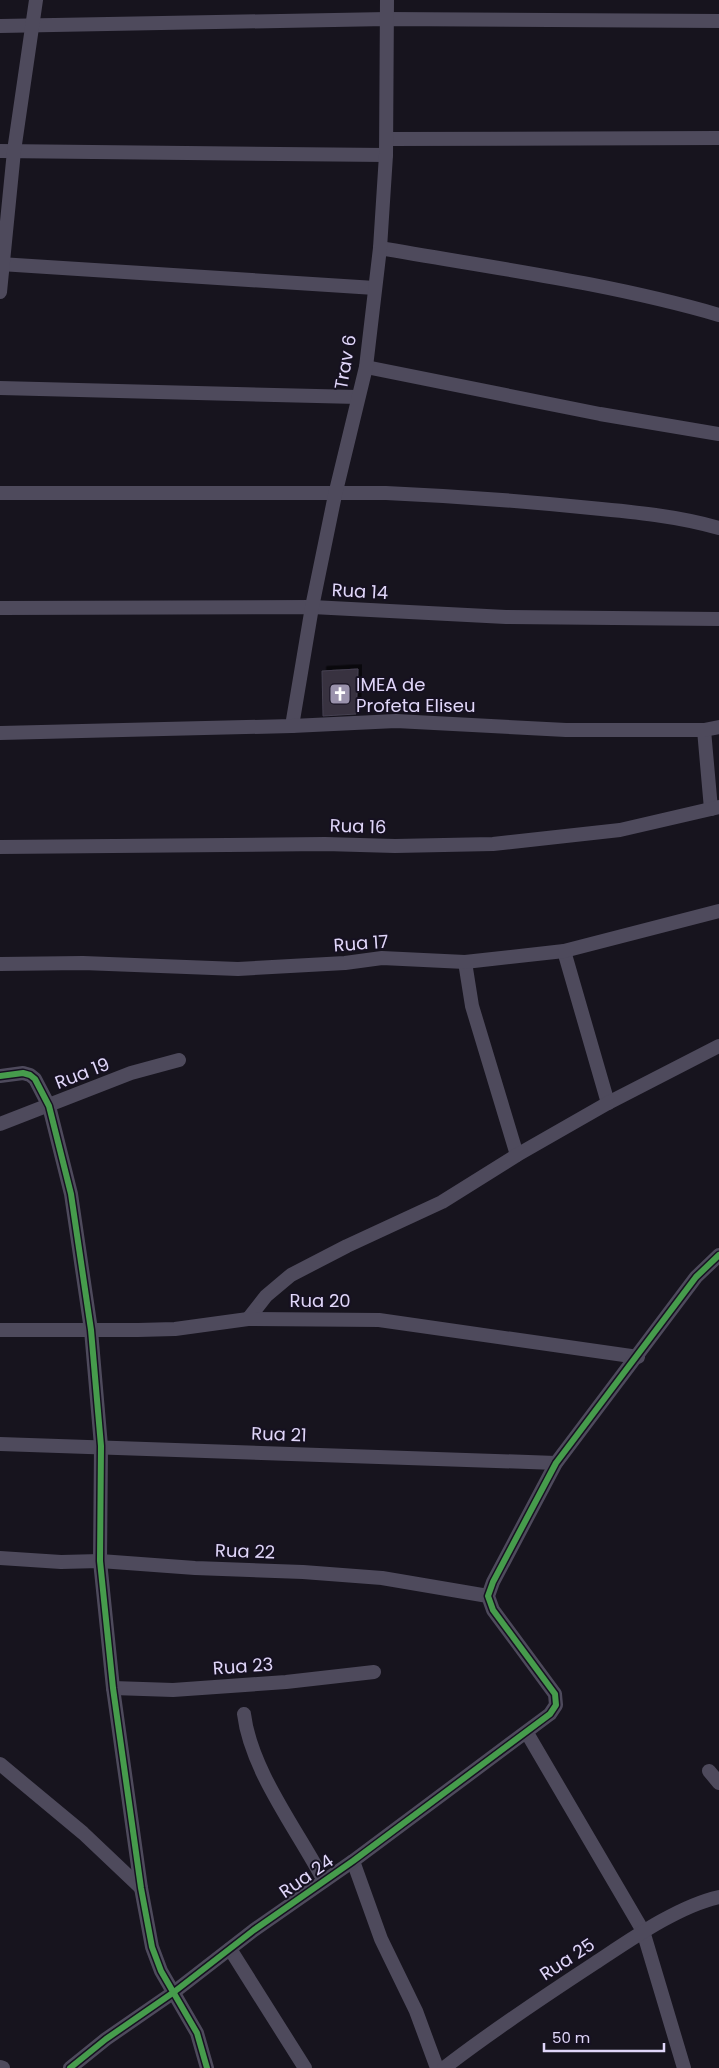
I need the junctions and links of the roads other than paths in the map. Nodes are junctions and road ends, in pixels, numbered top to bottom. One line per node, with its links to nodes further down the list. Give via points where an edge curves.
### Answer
1 (36, 0): 6 (street)
2 (387, 0): 3 (street, Trav 6)
3 (387, 19): 4 (street); 6 (street); 7 (street, Trav 6)
4 (719, 21)
5 (0, 26): 6 (street)
6 (34, 27): 10 (street)
7 (387, 138): 8 (street); 11 (street, Trav 6)
8 (719, 138)
9 (0, 151): 10 (street)
10 (14, 151): 11 (street); 13 (street)
11 (386, 155): 12 (street, Trav 6)
12 (380, 248): 14 (street, Trav 6); 16 (street, via 574,282 684,304)
13 (1, 264): 14 (street); 15 (street)
14 (375, 288): 17 (street, Trav 6)
15 (0, 292)
16 (719, 315)
17 (366, 367): 19 (street, Trav 6); 20 (street, via 600,414)
18 (0, 388): 19 (street)
19 (358, 397): 22 (street, Trav 6)
20 (719, 434)
21 (0, 493): 22 (street)
22 (335, 494): 23 (street, via 449,496 561,505 642,513); 24 (street, Trav 6)
23 (719, 528)
24 (312, 607): 25 (street, Rua 14); 26 (street, Rua 14, via 506,617); 27 (street, Trav 6)
25 (0, 608)
26 (719, 619)
27 (292, 726): 29 (street, via 396,721 566,730); 30 (street)
28 (719, 728): 29 (street)
29 (704, 730): 31 (street)
30 (0, 733)
31 (715, 808): 32 (street, Rua 16, via 620,830 493,844)
32 (0, 847)
33 (719, 911): 34 (street, Rua 17)
34 (564, 952): 35 (street, Rua 17); 40 (street)
35 (465, 962): 36 (street, Rua 17, via 382,958 238,969 83,962); 43 (street, via 472,1006)
36 (0, 964)
37 (719, 1046): 40 (street)
38 (179, 1060): 41 (street, Rua 19, via 131,1074)
39 (0, 1076): 41 (street, via 12,1073 30,1075)
40 (608, 1103): 43 (street)
41 (49, 1106): 42 (street, Rua 19); 47 (street, via 71,1194)
42 (0, 1124)
43 (517, 1155): 45 (street, via 442,1202 291,1274 266,1296)
44 (719, 1255): 48 (street, via 696,1277)
45 (248, 1319): 47 (street, Rua 20, via 175,1329); 48 (street, Rua 20, via 379,1320)
46 (0, 1330): 47 (street, Rua 20)
47 (91, 1330): 50 (street)
48 (638, 1357): 51 (street)
49 (0, 1444): 50 (street, Rua 21)
50 (101, 1446): 51 (street, Rua 21); 53 (street)
51 (556, 1463): 54 (street)
52 (0, 1558): 53 (street, Rua 22, via 61,1562)
53 (100, 1560): 54 (street, Rua 22, via 382,1578); 56 (street)
54 (488, 1596): 58 (street, Rua 24, via 493,1610 555,1694 556,1705 550,1714)
55 (374, 1672): 56 (street, Rua 23, via 173,1690)
56 (113, 1688): 64 (street)
57 (244, 1714): 63 (street, via 253,1750 276,1799)
58 (527, 1733): 62 (street, Rua 24); 66 (street)
59 (0, 1764): 64 (street, via 83,1833)
60 (709, 1771): 61 (street)
61 (719, 1783)
62 (353, 1861): 63 (street, Rua 24); 72 (street, via 381,1939 416,2011)
63 (324, 1881): 67 (street, Rua 24)
64 (141, 1888): 68 (street, via 152,1947)
65 (719, 1896): 66 (street, Rua 25)
66 (643, 1931): 73 (street, Rua 25, via 493,2030); 74 (street)
67 (230, 1949): 68 (street, Rua 24); 71 (street)
68 (174, 1992): 69 (street, Rua 24); 70 (street, via 197,2033)
69 (70, 2068)
70 (207, 2068)
71 (305, 2068)
72 (437, 2068)
73 (444, 2068)
74 (684, 2068)

